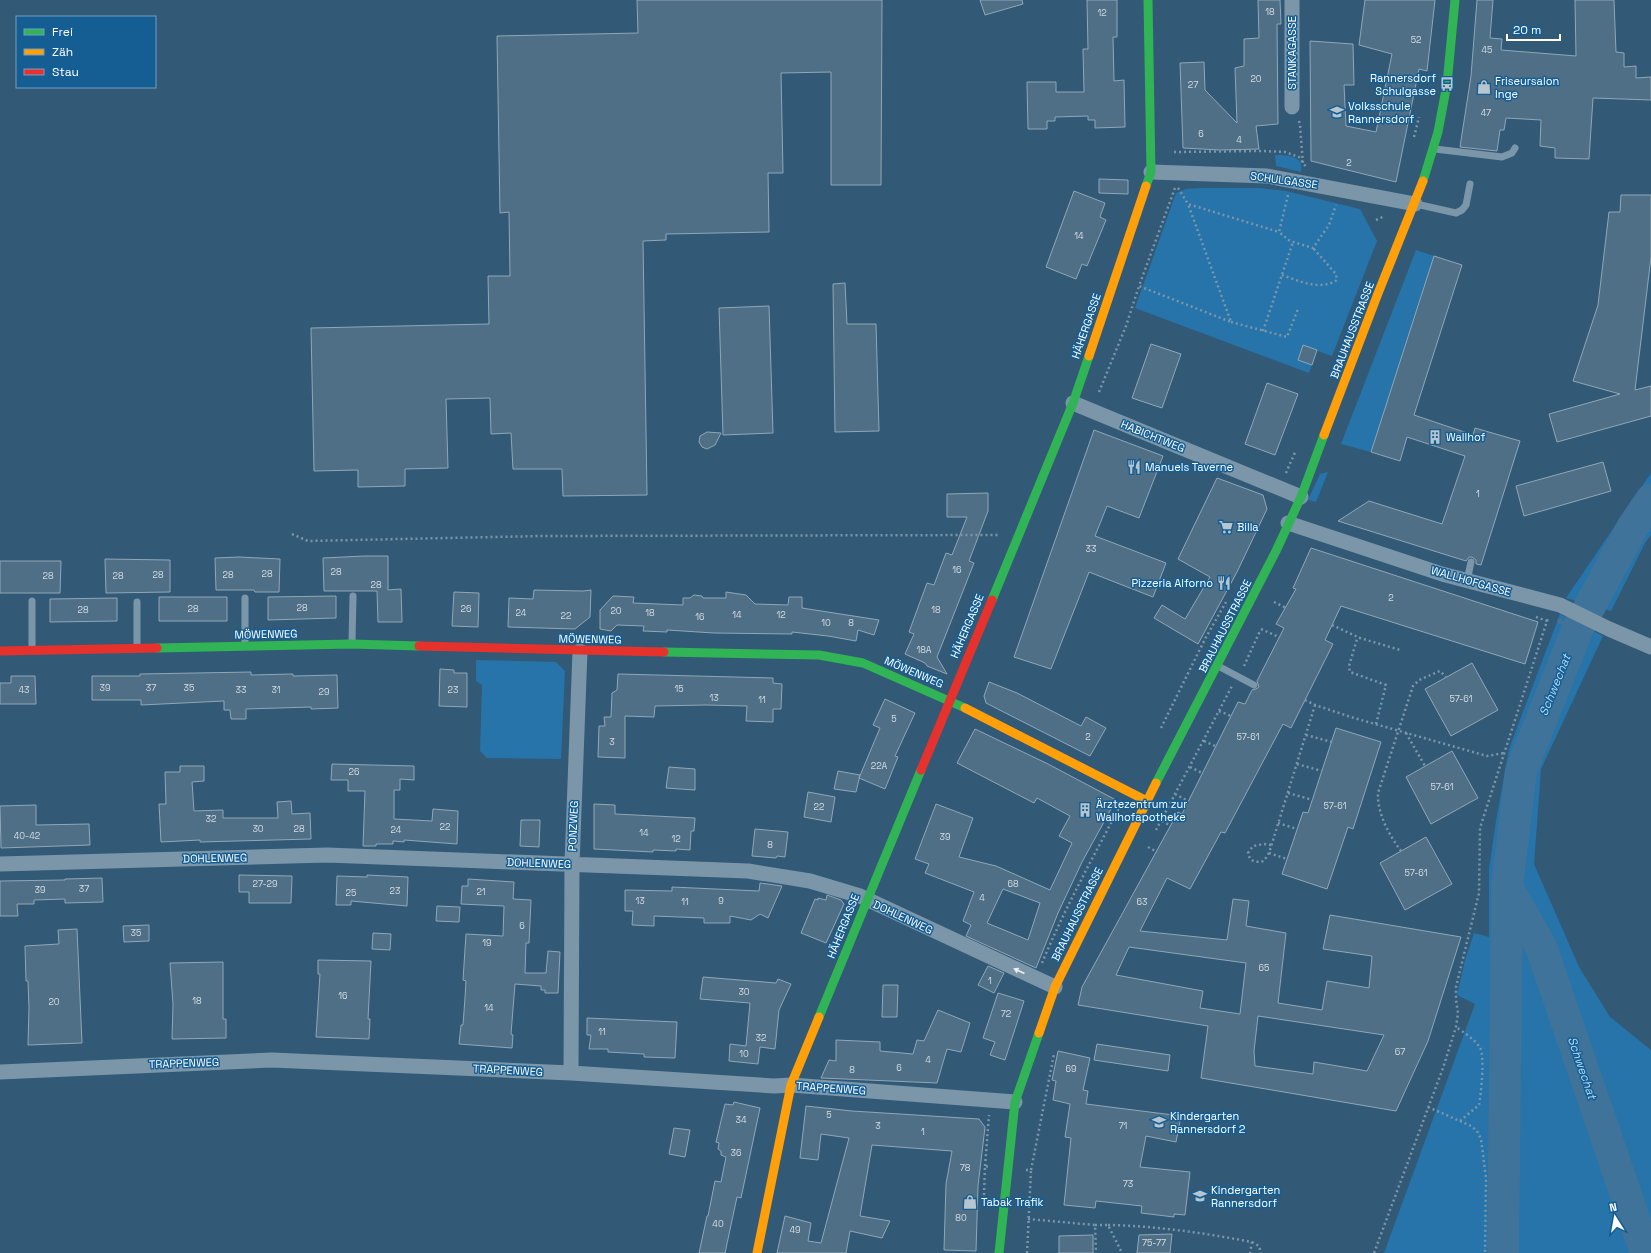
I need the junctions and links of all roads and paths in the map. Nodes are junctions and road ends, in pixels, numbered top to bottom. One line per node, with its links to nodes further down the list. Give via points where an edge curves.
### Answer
1 (1148, 0): 10 (street, HÄHERGASSE)
2 (1292, 0): 4 (street, STANKAGASSE)
3 (1455, 0): 7 (street, BRAUHAUSSTRASSE, via 1447,84)
4 (1292, 107): 9 (path, via 1300,125)
5 (1422, 111): 6 (path)
6 (1413, 145)
7 (1433, 148): 8 (lane, via 1502,157 1512,153); 15 (street, BRAUHAUSSTRASSE)
8 (1515, 148)
9 (1303, 164)
10 (1151, 172): 15 (street, SCHULGASSE, via 1267,176); 27 (street, HÄHERGASSE)
11 (1470, 184): 15 (lane, via 1466,205 1456,213)
12 (1289, 192): 18 (path)
13 (1337, 200): 20 (path, via 1329,226)
14 (1188, 204): 18 (path); 22 (path, via 1176,184); 24 (path)
15 (1415, 204): 17 (street, BRAUHAUSSTRASSE)
16 (1376, 220): 17 (path, via 1389,214 1388,220)
17 (1405, 226): 30 (street, BRAUHAUSSTRASSE)
18 (1279, 232): 19 (path)
19 (1293, 242): 20 (path); 21 (path)
20 (1313, 248): 21 (path, via 1336,274 1337,280 1312,285)
21 (1282, 275): 25 (path)
22 (1139, 286): 24 (path); 26 (path, via 1126,326)
23 (1298, 309): 25 (path, via 1287,337)
24 (1231, 322): 25 (path)
25 (1263, 331)
26 (1098, 394)
27 (1073, 403): 30 (street, HABICHTWEG); 33 (street, HÄHERGASSE)
28 (1298, 446): 29 (path, via 1286,474)
29 (1279, 471)
30 (1301, 497): 31 (street, BRAUHAUSSTRASSE)
31 (1288, 523): 35 (street, WALLHOFGASSE); 56 (street, BRAUHAUSSTRASSE)
32 (292, 534): 33 (path, via 308,541 541,536)
33 (1018, 536): 59 (street, HÄHERGASSE)
34 (1471, 562): 35 (lane)
35 (1467, 581): 42 (street, WALLHOFGASSE)
36 (353, 596): 48 (lane)
37 (245, 598): 49 (lane)
38 (1228, 599): 65 (path, via 1205,639)
39 (32, 601): 52 (lane)
40 (137, 602): 51 (lane)
41 (1274, 602): 43 (path)
42 (1556, 604): 50 (street, WALLHOFGASSE); 72 (path)
43 (1286, 608)
44 (1332, 625): 47 (path)
45 (1261, 629): 46 (path)
46 (1279, 637)
47 (1360, 638): 53 (path); 64 (path, via 1357,639 1349,669 1352,674 1386,685)
48 (352, 644): 49 (street, MÖWENWEG); 55 (street, MÖWENWEG)
49 (246, 646): 51 (street, MÖWENWEG)
50 (1651, 647)
51 (137, 648): 52 (street, MÖWENWEG)
52 (32, 650): 54 (street, MÖWENWEG)
53 (1400, 650)
54 (0, 651)
55 (580, 652): 59 (street, MÖWENWEG, via 819,655 863,663); 95 (street, PONZWEG)
56 (1218, 666): 58 (lane); 82 (street, BRAUHAUSSTRASSE)
57 (1446, 677): 66 (path, via 1440,671 1419,680 1413,686)
58 (1254, 685)
59 (950, 700): 78 (street, MÖWENWEG); 96 (street, HÄHERGASSE)
60 (1305, 700): 61 (path)
61 (1315, 705): 64 (path); 68 (path)
62 (1219, 711): 63 (path)
63 (1230, 716)
64 (1376, 724): 66 (path)
65 (1161, 729)
66 (1398, 730): 67 (path); 90 (path, via 1378,793 1378,804)
67 (1406, 732): 72 (path, via 1487,756); 74 (path)
68 (1306, 735): 70 (path); 73 (path)
69 (1204, 741): 71 (path)
70 (1332, 742)
71 (1215, 746)
72 (1504, 752): 99 (path, via 1480,828 1479,893 1456,987)
73 (1297, 764): 76 (path); 79 (path)
74 (1425, 766)
75 (1190, 767): 77 (path)
76 (1322, 771)
77 (1202, 773)
78 (1128, 792): 82 (street, MÖWENWEG); 97 (path, via 1075,892)
79 (1288, 793): 81 (path); 85 (path)
80 (1176, 794): 83 (path)
81 (1313, 800)
82 (1147, 801): 98 (street, BRAUHAUSSTRASSE)
83 (1188, 801)
84 (1162, 821): 86 (path)
85 (1278, 823): 87 (path); 88 (path)
86 (1171, 826)
87 (1297, 829)
88 (1271, 845): 92 (path); 92 (path, via 1253,846 1248,853 1249,858 1259,862 1264,861)
89 (1148, 847): 91 (path)
90 (1401, 851)
91 (1157, 852)
92 (1269, 853): 93 (path)
93 (1287, 859)
94 (0, 864): 95 (street, DOHLENWEG, via 327,855)
95 (572, 864): 96 (street, DOHLENWEG, via 748,871 810,881); 101 (street, PONZWEG)
96 (867, 900): 97 (street, DOHLENWEG, one-way to 96); 102 (street, HÄHERGASSE)
97 (1036, 979): 98 (street, DOHLENWEG)
98 (1055, 987): 104 (street, BRAUHAUSSTRASSE)
99 (1456, 1028): 105 (path); 106 (path, via 1477,1044 1481,1051 1479,1105)
100 (0, 1072): 101 (street, TRAPPENWEG, via 272,1060)
101 (571, 1073): 102 (street, TRAPPENWEG)
102 (791, 1085): 103 (street, TRAPPENWEG); 113 (street, HÄHERGASSE)
103 (994, 1100): 104 (street, TRAPPENWEG); 107 (path, via 989,1118)
104 (1015, 1102): 114 (street, BRAUHAUSSTRASSE)
105 (1428, 1107): 106 (path); 120 (path)
106 (1460, 1121): 121 (path, via 1477,1131 1481,1139 1486,1178)
107 (985, 1166)
108 (1031, 1170): 109 (path)
109 (1028, 1219): 110 (path); 115 (path)
110 (1095, 1225): 111 (path); 116 (path)
111 (1108, 1225): 112 (path, via 1207,1234); 117 (path)
112 (1252, 1242): 118 (path); 119 (path, via 1259,1246)
113 (757, 1253)
114 (999, 1253)
115 (1027, 1253)
116 (1096, 1253)
117 (1122, 1253)
118 (1250, 1253)
119 (1261, 1253)
120 (1374, 1253)
121 (1485, 1253)

